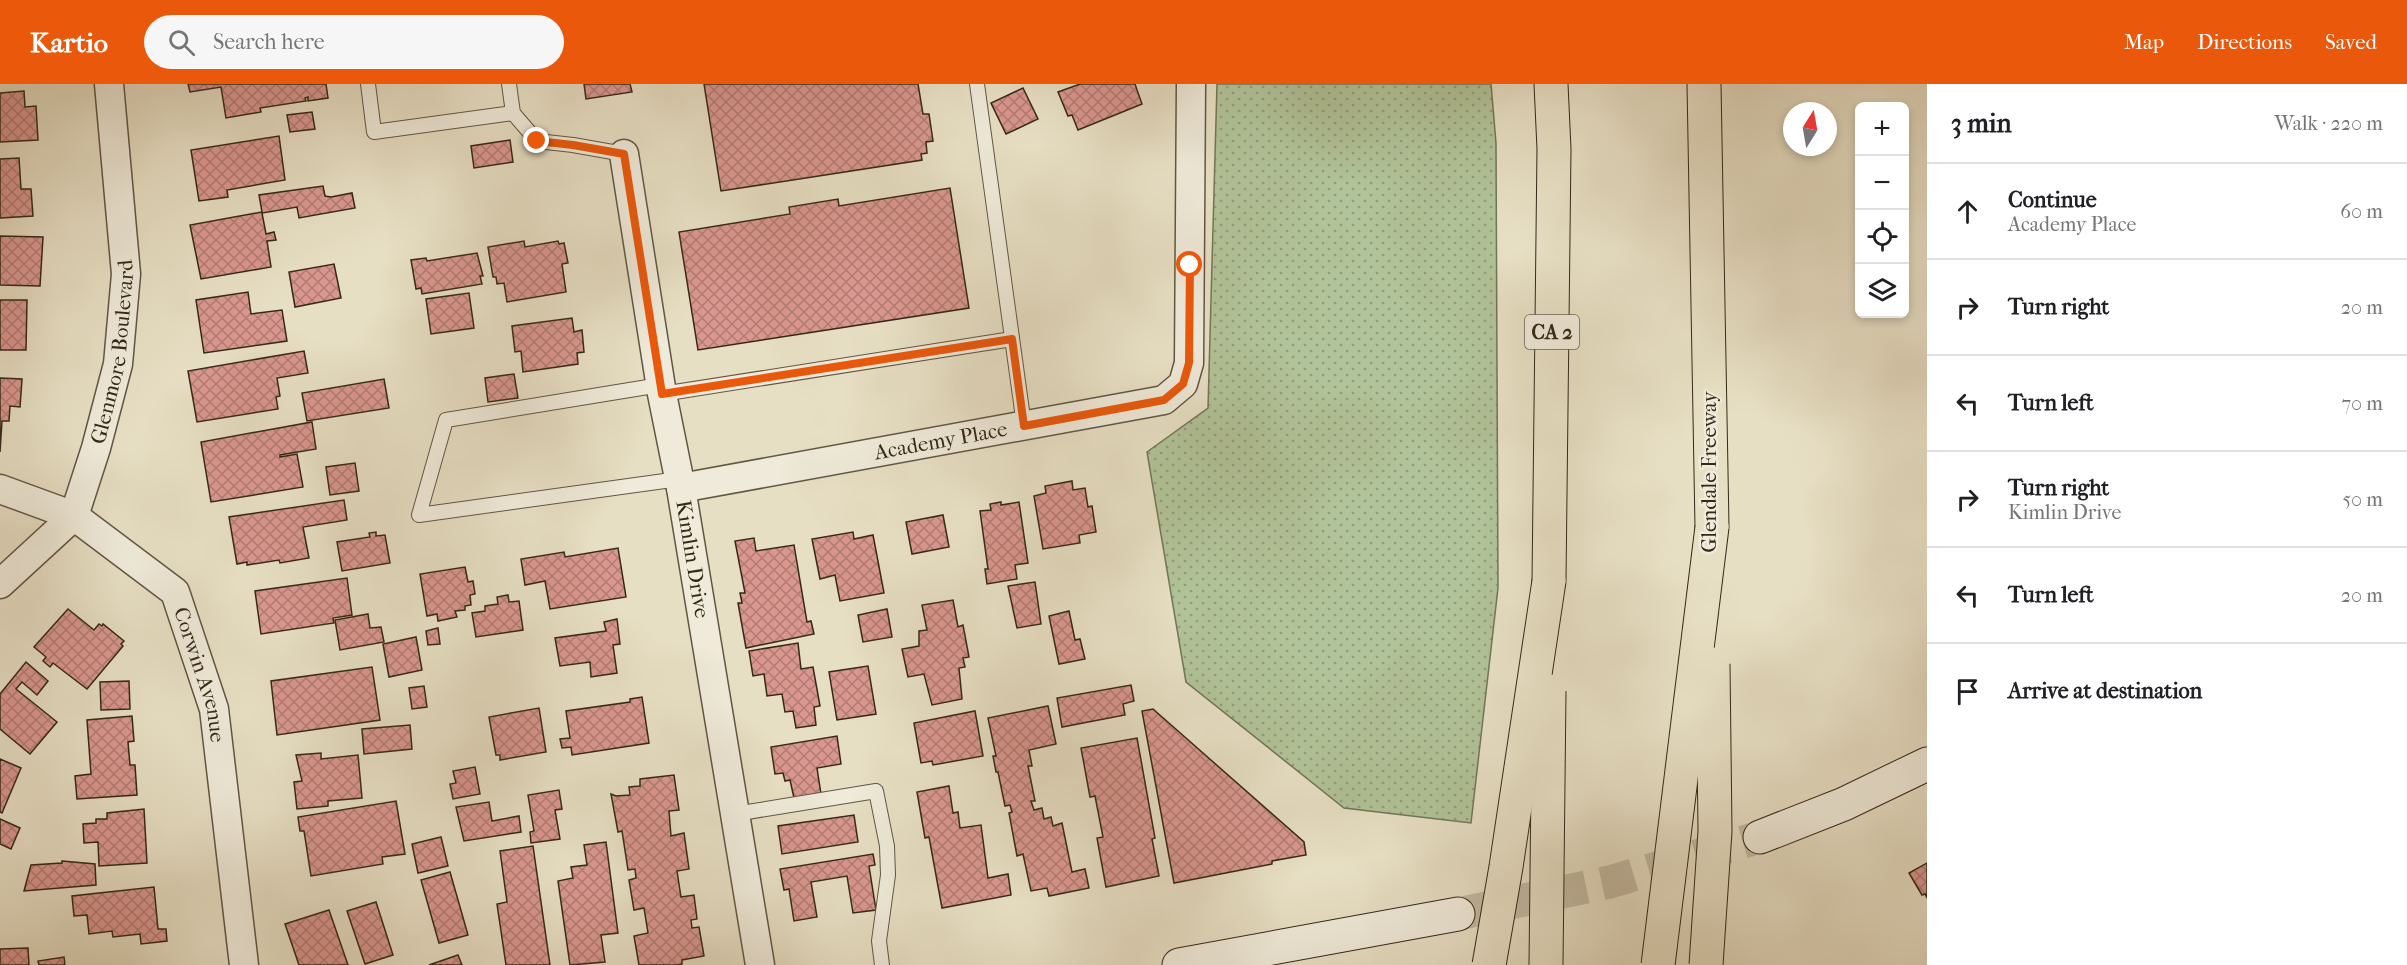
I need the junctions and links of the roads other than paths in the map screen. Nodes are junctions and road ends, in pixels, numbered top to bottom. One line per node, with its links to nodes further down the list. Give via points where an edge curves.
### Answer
1 (109, 84): 15 (street, Glenmore Boulevard, via 126,274 118,364)
2 (368, 84): 8 (lane, via 375,132)
3 (509, 84): 8 (lane)
4 (977, 84): 10 (lane)
5 (1191, 84): 12 (street, Academy Place, via 1189,363 1183,384 1164,400)
6 (1551, 84): 17 (highway, CA 2, via 1554,149)
7 (1704, 84): 16 (highway, Glendale Freeway)
8 (513, 113): 9 (lane, via 537,141)
9 (624, 154): 11 (street, Kimlin Drive)
10 (1012, 339): 11 (lane); 12 (lane)
11 (661, 390): 13 (street, Kimlin Drive); 13 (lane, via 446,420 419,514)
12 (1024, 426): 13 (street, Academy Place)
13 (680, 484): 20 (street, Kimlin Drive)
14 (0, 489): 15 (street, Corwin Avenue)
15 (74, 516): 18 (street, Glenmore Boulevard); 23 (street, Corwin Avenue, via 175,592 214,709)
16 (1712, 527): 29 (highway, Glendale Freeway, bridge); 30 (highway, bridge, via 1715,831)
17 (1549, 581): 27 (highway, bridge); 28 (highway, CA 2, bridge)
18 (0, 584)
19 (1927, 764): 21 (main road, via 1844,804)
20 (735, 814): 24 (street, Kimlin Drive); 25 (lane, via 876,791 887,846 888,875 879,941)
21 (1760, 837)
22 (1458, 914): 26 (main road)
23 (244, 965)
24 (759, 965)
25 (882, 965)
26 (1179, 965)
27 (1489, 965)
28 (1546, 965)
29 (1658, 965)
30 (1706, 965)

